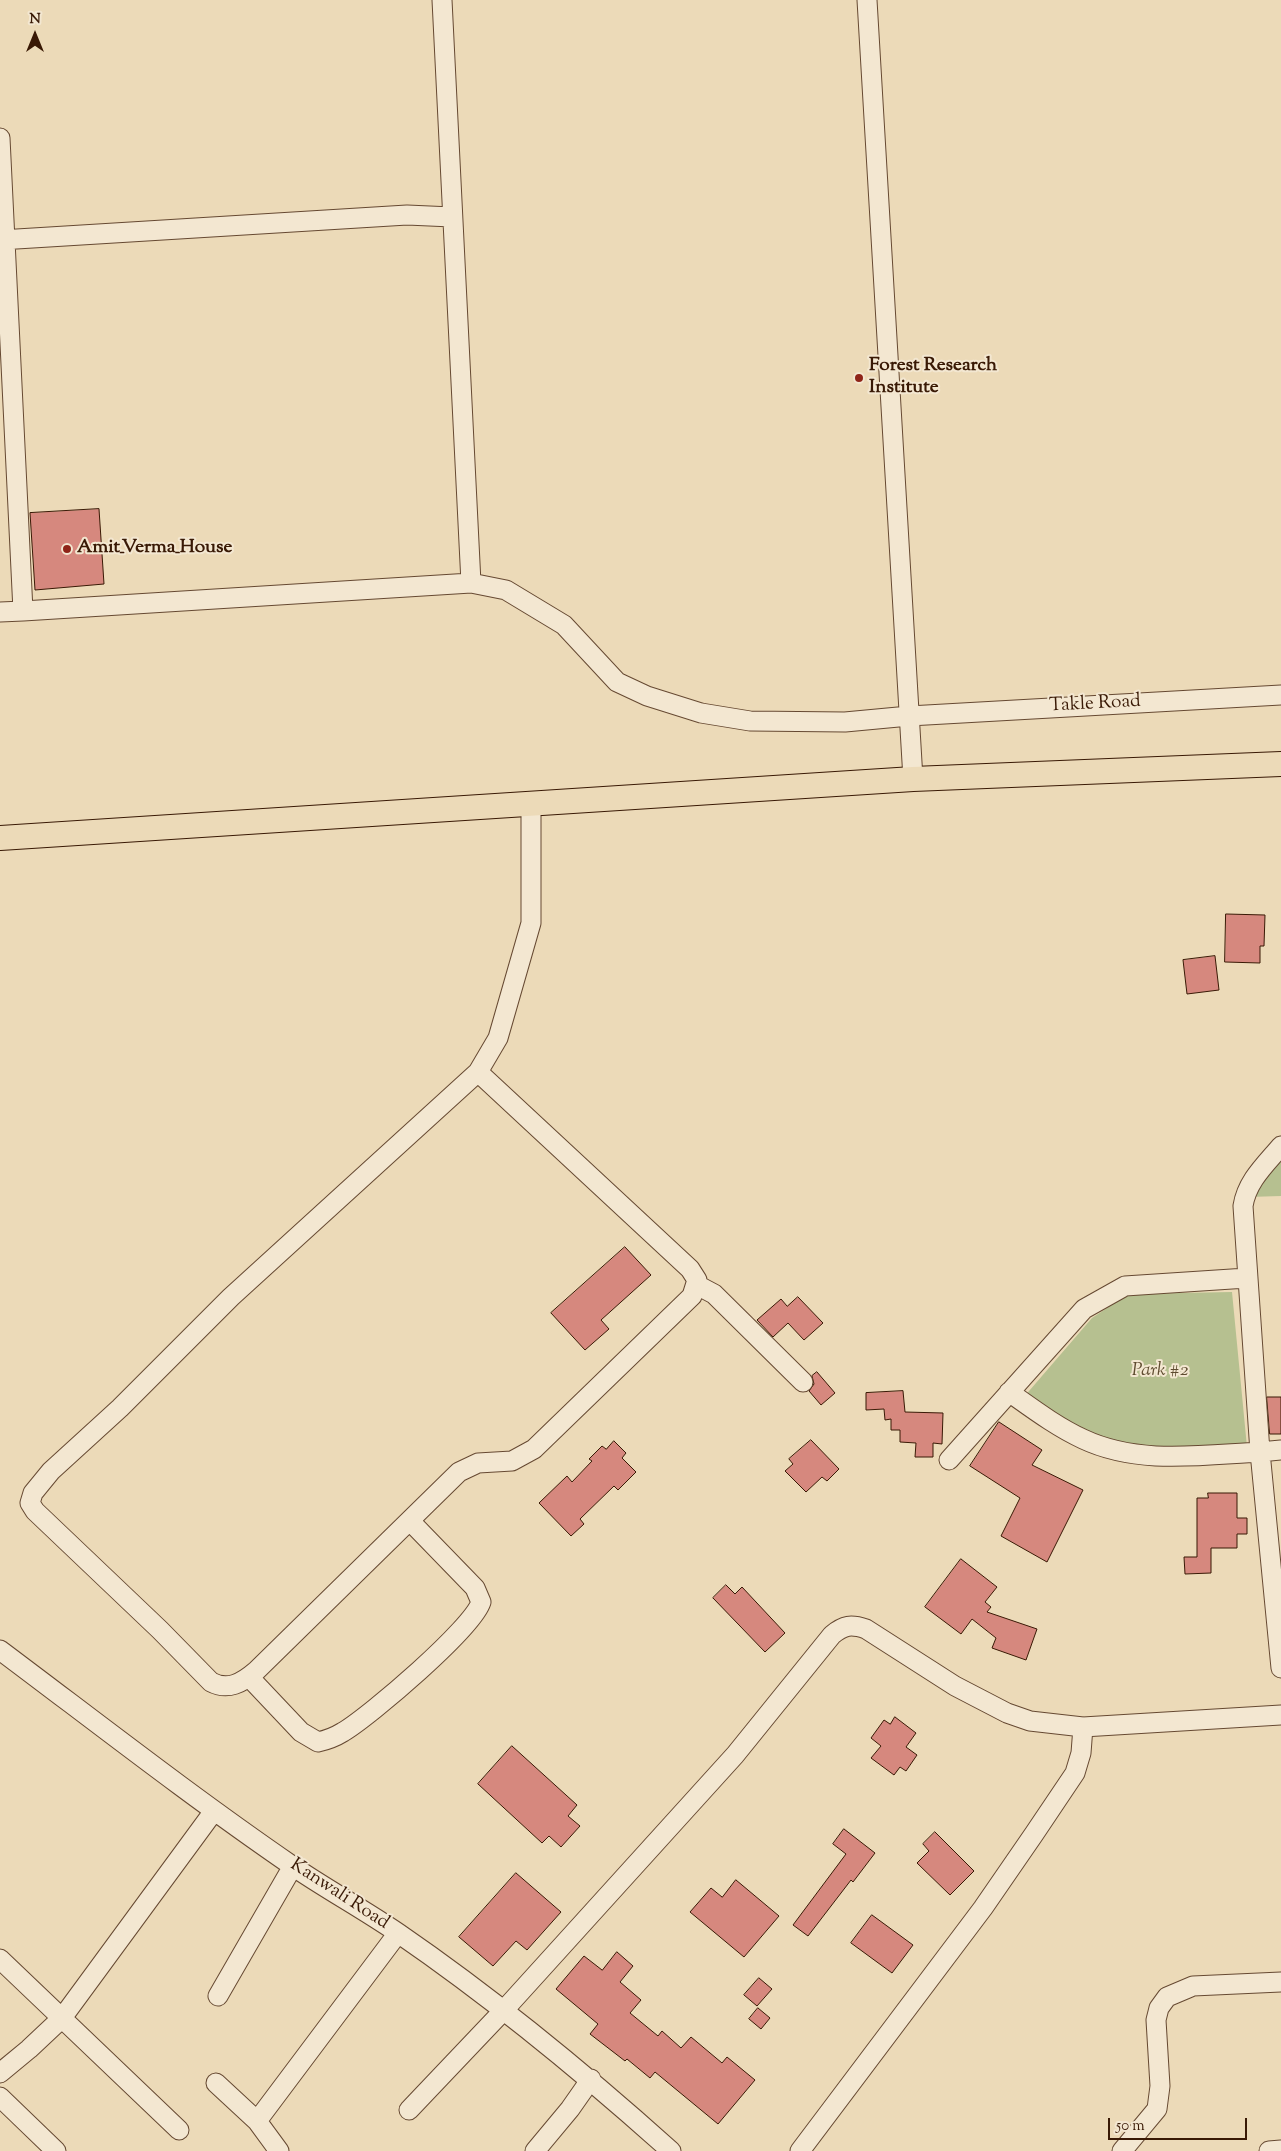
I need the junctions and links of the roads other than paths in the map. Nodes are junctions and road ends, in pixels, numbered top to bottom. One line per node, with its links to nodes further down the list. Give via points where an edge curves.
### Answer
1 (442, 0): 4 (street)
2 (867, 0): 10 (street)
3 (0, 138): 5 (street)
4 (452, 217): 5 (street, via 407,215); 6 (street)
5 (3, 240): 7 (street)
6 (471, 583): 7 (street, Takle Road); 10 (street, Takle Road, via 506,590 564,625 617,682 647,696 701,713 750,721 845,722)
7 (23, 611): 8 (street, Takle Road)
8 (0, 612)
9 (1281, 694): 10 (street, Takle Road)
10 (909, 716): 12 (street)
11 (1281, 764): 12 (main road)
12 (913, 779): 13 (main road)
13 (531, 802): 14 (main road); 15 (street, via 531,923 498,1038)
14 (0, 838)
15 (478, 1072): 18 (street, via 690,1269 695,1274); 27 (street, via 231,1297 120,1408 51,1471 33,1493 30,1503 35,1511 211,1682 220,1687 233,1686)
16 (1281, 1146): 17 (street, via 1245,1194 1242,1206)
17 (1246, 1278): 20 (street, via 1125,1286 1084,1308); 22 (street)
18 (697, 1285): 19 (street, via 714,1294); 24 (street, via 692,1296 534,1449 522,1458 478,1463 460,1472)
19 (803, 1382)
20 (1009, 1392): 22 (street, via 1083,1439 1124,1452 1186,1456); 23 (street)
21 (1281, 1450): 22 (street)
22 (1260, 1452): 26 (street)
23 (949, 1460)
24 (410, 1521): 27 (street); 27 (street, via 475,1588 481,1602 465,1625 398,1690 345,1731 318,1742 301,1732)
25 (0, 1650): 30 (street, Kanwali Road)
26 (1281, 1668)
27 (249, 1678)
28 (1281, 1715): 29 (street)
29 (1083, 1727): 36 (street, via 1030,1721 1007,1713 955,1686 866,1629 854,1625 842,1627 735,1755); 50 (street, via 1075,1773 983,1908)
30 (214, 1811): 31 (street, Kanwali Road); 37 (street)
31 (293, 1866): 32 (street, Kanwali Road); 35 (street)
32 (398, 1933): 36 (street, Kanwali Road); 43 (street)
33 (0, 1959): 37 (street)
34 (1281, 1982): 51 (street, via 1193,1986 1167,1997 1156,2020 1160,2086 1157,2109)
35 (218, 1996)
36 (504, 2010): 39 (street, Kanwali Road); 42 (street)
37 (62, 2018): 38 (street); 44 (street)
38 (0, 2073)
39 (590, 2080): 48 (street); 49 (street, Kanwali Road)
40 (216, 2084): 43 (street)
41 (0, 2097): 46 (street)
42 (409, 2110)
43 (257, 2121): 47 (street)
44 (179, 2130)
45 (1281, 2150): 52 (street)
46 (56, 2151)
47 (279, 2151)
48 (535, 2151)
49 (671, 2151)
50 (800, 2151)
51 (1122, 2151)
52 (1269, 2151)

